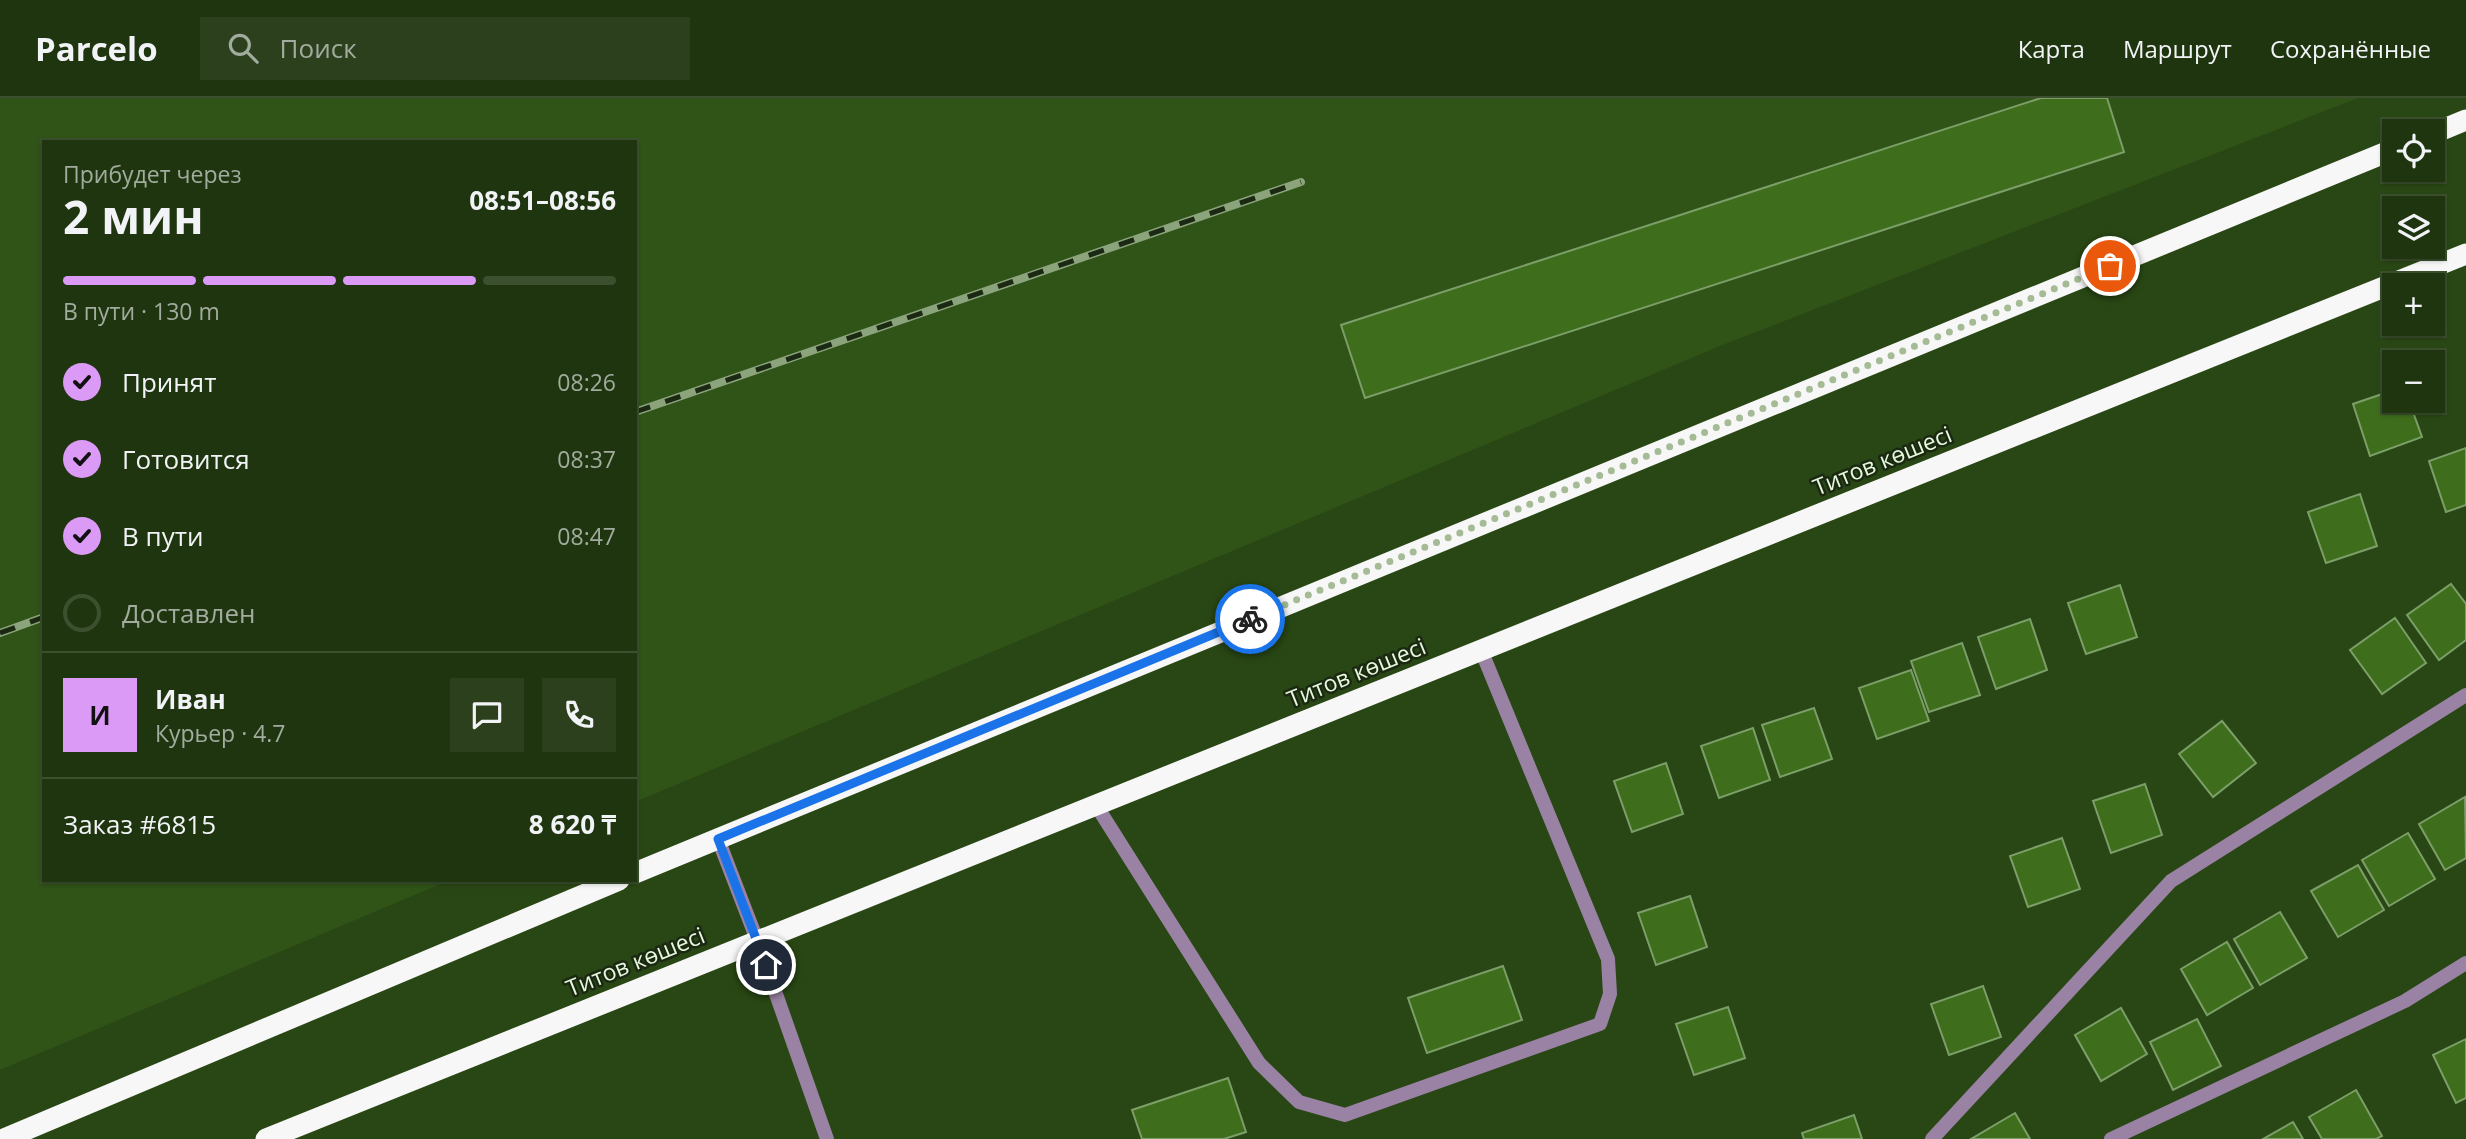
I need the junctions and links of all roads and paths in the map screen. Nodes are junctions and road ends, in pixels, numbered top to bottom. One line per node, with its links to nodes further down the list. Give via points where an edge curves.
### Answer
1 (2466, 120): 2 (highway)
2 (2445, 129)
3 (2382, 154): 8 (highway)
4 (2466, 254): 5 (highway, Титов көшесі)
5 (1481, 650): 7 (highway, Титов көшесі); 7 (street, via 1608,959 1610,994 1600,1024 1345,1115 1299,1102 1259,1063)
6 (2466, 695): 16 (street, via 2171,881)
7 (1096, 805): 11 (highway, Титов көшесі)
8 (718, 839): 9 (highway); 11 (street)
9 (637, 872)
10 (614, 882): 13 (highway)
11 (757, 940): 14 (highway, Титов көшесі); 15 (street)
12 (2466, 963): 17 (street, via 2405,1001)
13 (4, 1139)
14 (266, 1139)
15 (827, 1139)
16 (1932, 1139)
17 (2111, 1139)

